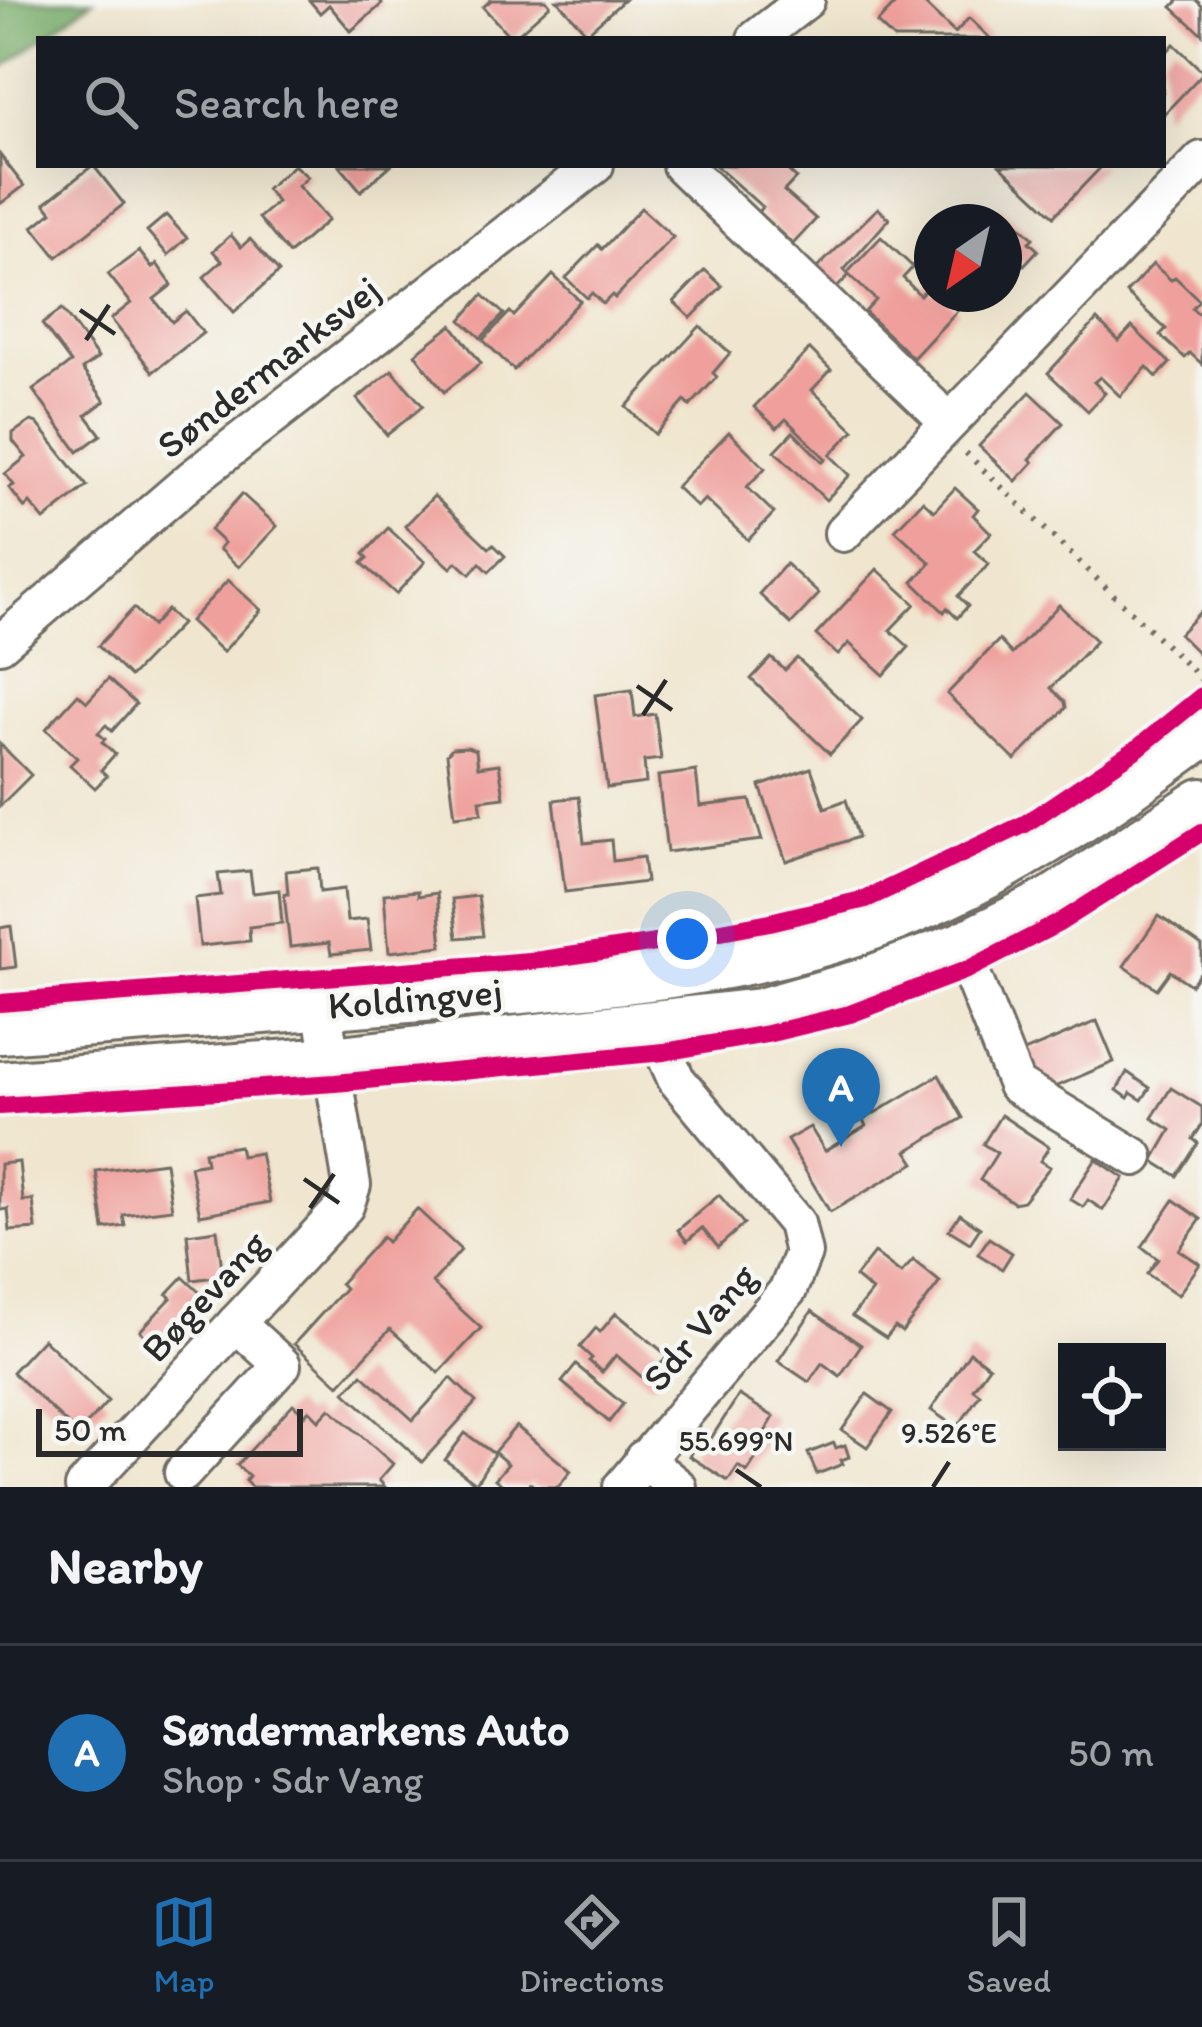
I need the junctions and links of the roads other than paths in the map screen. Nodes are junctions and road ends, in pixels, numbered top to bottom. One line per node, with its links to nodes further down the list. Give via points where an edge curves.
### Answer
1 (806, 0): 2 (street)
2 (760, 36)
3 (1202, 160): 6 (street)
4 (591, 168): 8 (street, Søndermarksvej, via 193,478)
5 (684, 168): 6 (street)
6 (946, 426): 7 (street)
7 (843, 533)
8 (0, 644)
9 (1202, 733): 12 (main road, Koldingvej, via 1060,832 874,925 668,974)
10 (1194, 822): 11 (main road, Koldingvej)
11 (962, 947): 13 (main road, Koldingvej, via 760,1013); 17 (street, via 1016,1085)
12 (322, 1006): 14 (main road, Koldingvej); 15 (street, Bøgevang)
13 (660, 1027): 15 (main road, Koldingvej); 20 (street, Sdr Vang, via 676,1079 796,1223 803,1253 788,1290)
14 (0, 1029)
15 (332, 1061): 16 (main road, Koldingvej); 18 (street, Bøgevang, via 352,1185 345,1206)
16 (0, 1086)
17 (1135, 1157)
18 (236, 1323): 19 (street, via 282,1365); 21 (street, Bøgevang)
19 (183, 1473)
20 (632, 1473): 22 (street, Sdr Vang)
21 (84, 1487)
22 (678, 1487)

